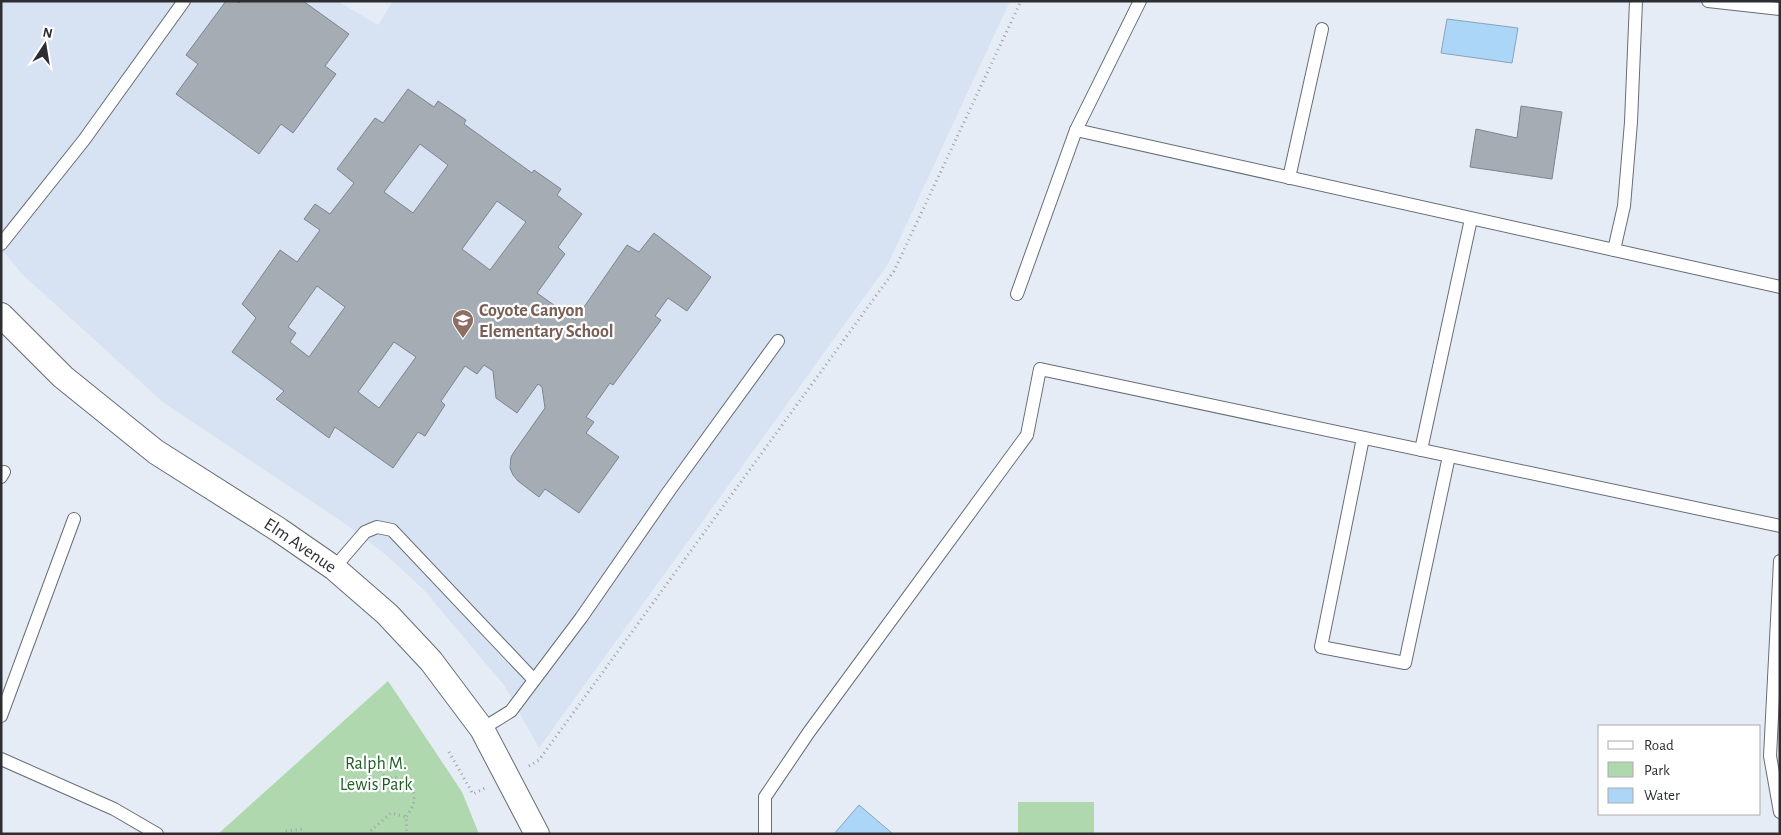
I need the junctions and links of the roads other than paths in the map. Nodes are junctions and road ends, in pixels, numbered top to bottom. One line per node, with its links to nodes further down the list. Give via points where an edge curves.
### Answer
1 (184, 1): 10 (lane, via 84,140)
2 (1140, 1): 7 (lane)
3 (1636, 1): 11 (lane, via 1624,206)
4 (1708, 1): 5 (lane)
5 (1780, 9)
6 (1322, 29): 8 (lane)
7 (1076, 130): 8 (lane); 13 (lane)
8 (1289, 178): 9 (lane)
9 (1471, 219): 11 (lane); 17 (lane)
10 (1, 244)
11 (1614, 250): 12 (lane)
12 (1780, 287)
13 (1017, 294)
14 (1, 315): 22 (street, Elm Avenue, via 63,377 156,452)
15 (778, 341): 23 (lane)
16 (1364, 438): 17 (lane); 18 (lane, via 1321,647 1405,663); 30 (lane, via 1040,369 1027,435 765,797)
17 (1421, 450): 18 (lane)
18 (1449, 456): 20 (lane)
19 (74, 519): 24 (lane)
20 (1780, 526)
21 (1780, 561): 27 (lane, via 1770,756)
22 (334, 568): 23 (lane, via 365,532 377,527 392,530); 25 (street, Elm Avenue, via 387,614 431,661)
23 (534, 680): 25 (lane, via 512,711)
24 (1, 716)
25 (482, 729): 29 (street, Elm Avenue)
26 (1, 759): 28 (lane, via 114,809)
27 (1780, 812)
28 (157, 834)
29 (537, 834)
30 (765, 834)

